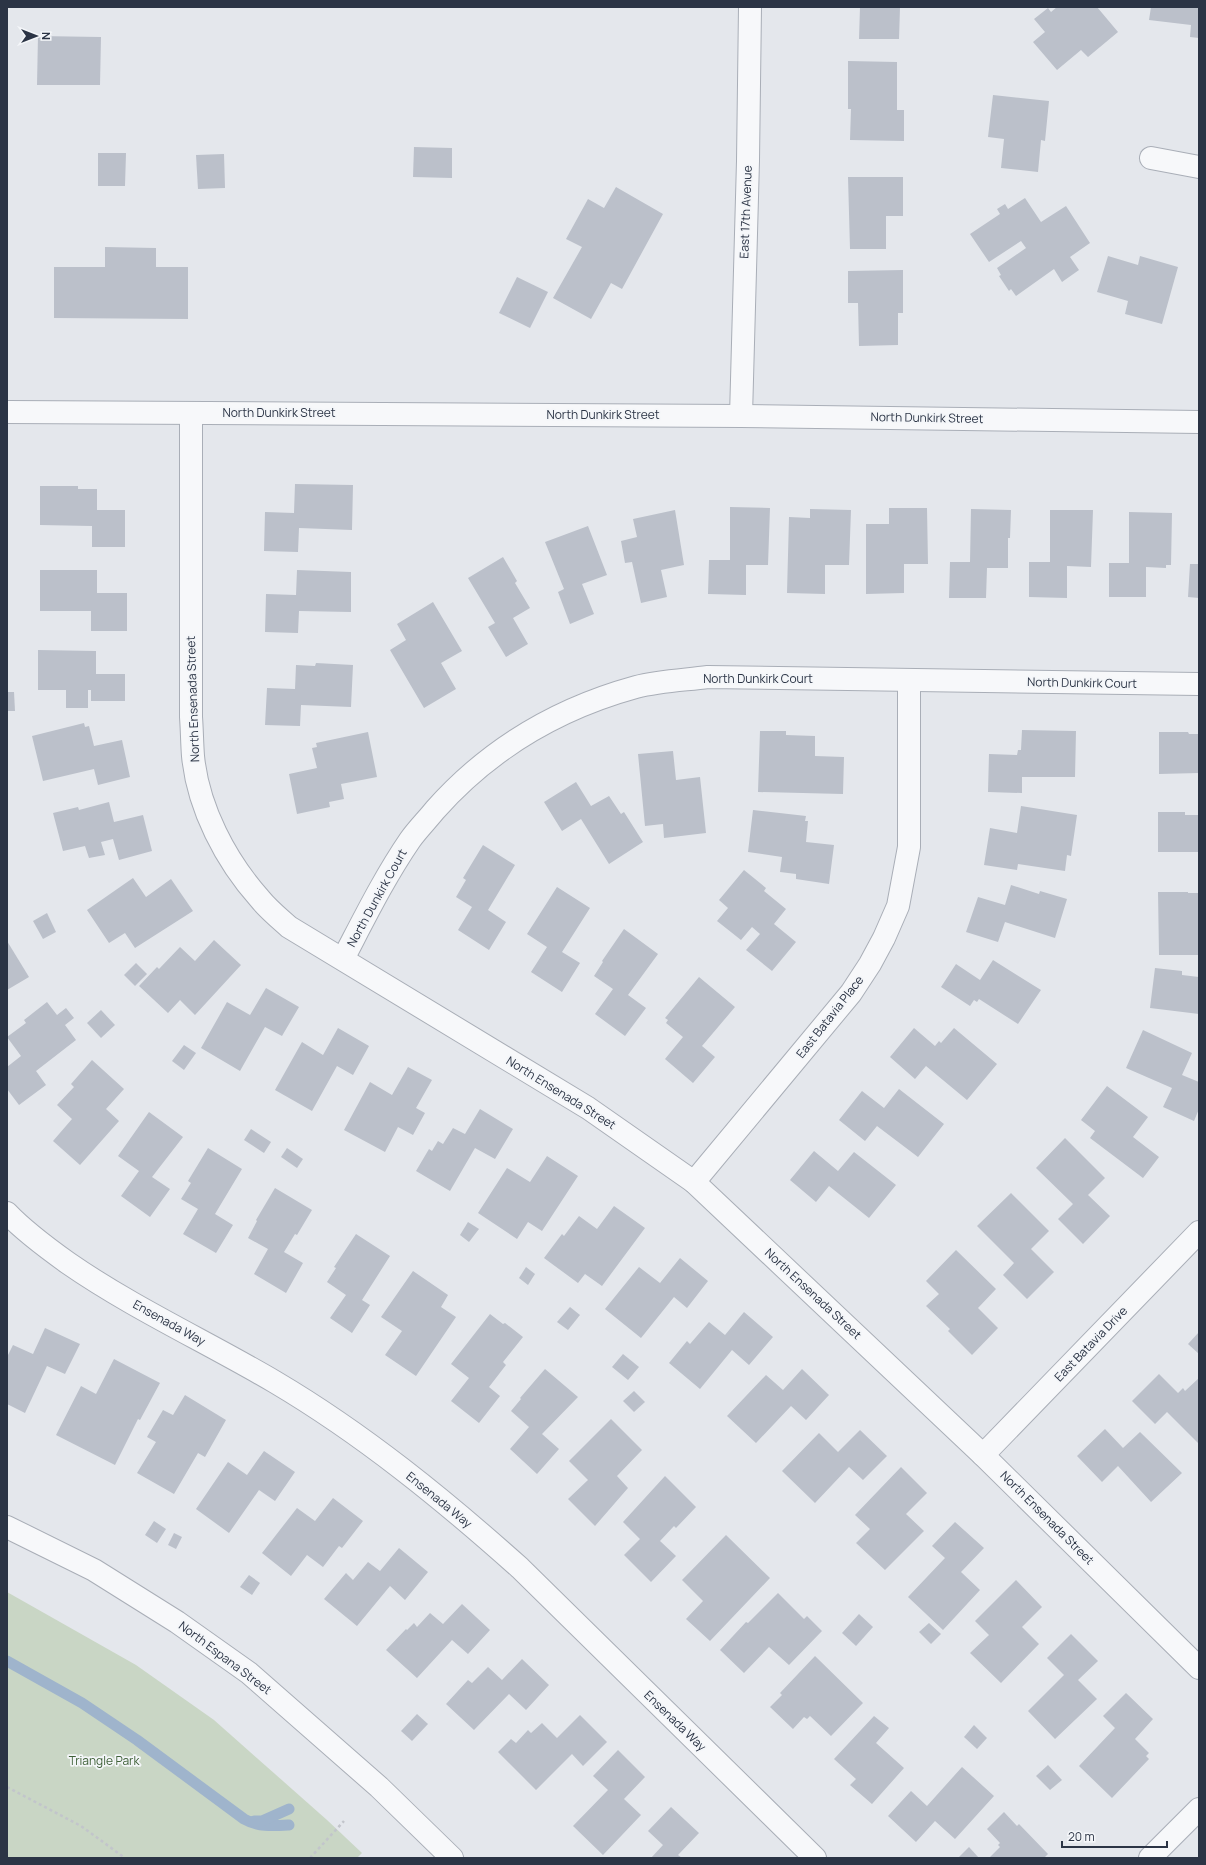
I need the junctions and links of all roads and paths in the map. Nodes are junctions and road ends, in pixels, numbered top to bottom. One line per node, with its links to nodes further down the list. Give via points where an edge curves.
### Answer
1 (750, 7): 6 (street, East 17th Avenue)
2 (1151, 158): 3 (street)
3 (1199, 167)
4 (7, 412): 5 (street, North Dunkirk Street)
5 (191, 413): 6 (street, North Dunkirk Street); 10 (street, North Ensenada Street, via 191,717 193,758 202,797 220,839 237,869 260,900 289,927)
6 (741, 416): 7 (street, North Dunkirk Street)
7 (1199, 422)
8 (909, 681): 9 (street, North Dunkirk Court); 10 (street, North Dunkirk Court, via 708,677 637,687 575,707 537,726 509,744 457,786 411,838 392,866); 11 (street, East Batavia Place, via 909,847 898,906 870,964 851,993)
9 (1199, 684)
10 (343, 959): 11 (street, North Ensenada Street, via 588,1108)
11 (694, 1182): 14 (street, North Ensenada Street)
12 (7, 1214): 23 (street, Ensenada Way, via 49,1249 98,1283 276,1382 379,1451 520,1568)
13 (1199, 1232): 14 (street, East Batavia Drive)
14 (983, 1455): 16 (street, North Ensenada Street)
15 (7, 1527): 22 (street, North Espana Street, via 94,1570 177,1622 249,1673 379,1787)
16 (1199, 1668)
17 (7, 1787): 20 (path, via 81,1826)
18 (1199, 1809): 24 (street)
19 (344, 1821): 21 (path)
20 (125, 1858)
21 (310, 1858)
22 (452, 1858)
23 (815, 1858)
24 (1150, 1858)

